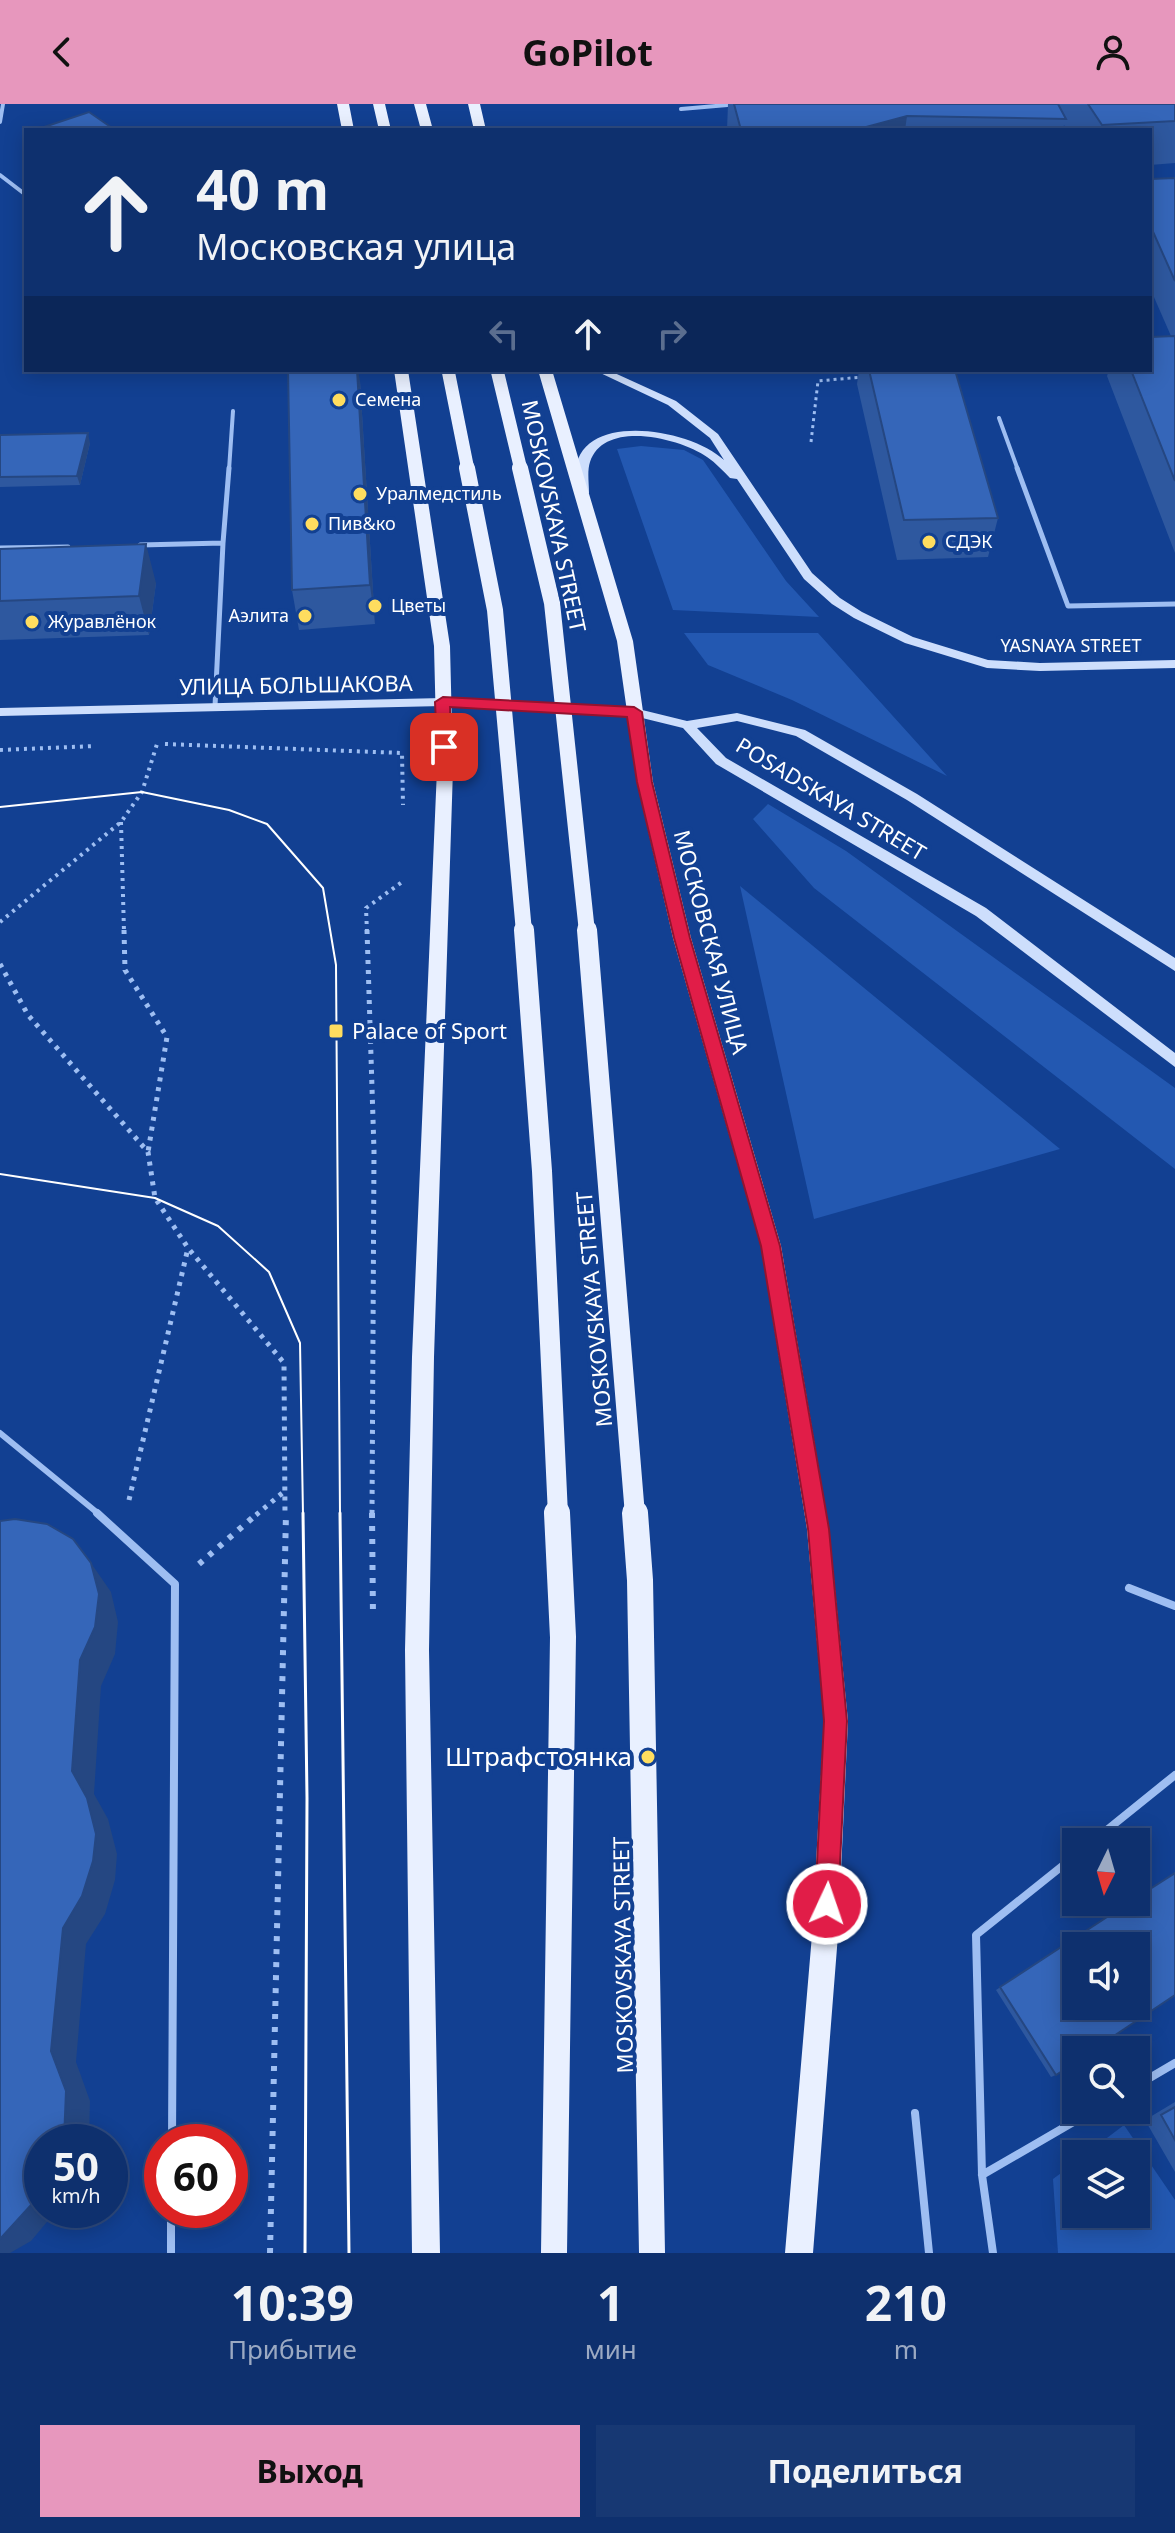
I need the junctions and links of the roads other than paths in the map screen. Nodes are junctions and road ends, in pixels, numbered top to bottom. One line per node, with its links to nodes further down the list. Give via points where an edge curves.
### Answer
1 (3, 104): 8 (lane)
2 (343, 104): 9 (main road)
3 (379, 104): 10 (main road)
4 (420, 104): 11 (main road)
5 (474, 104): 12 (main road)
6 (739, 104): 7 (lane)
7 (681, 109)
8 (0, 122)
9 (348, 128)
10 (385, 128)
11 (426, 128)
12 (480, 128)
13 (0, 175): 14 (lane)
14 (24, 193)
15 (401, 372): 30 (main road, via 442,646)
16 (448, 372): 52 (main road, MOSKOVSKAYA STREET, bridge, via 495,610 542,1171 563,1637)
17 (497, 372): 53 (main road, MOSKOVSKAYA STREET, bridge, via 552,603 580,846 607,1162 640,1580)
18 (546, 372): 23 (main road, МОСКОВСКАЯ УЛИЦА)
19 (603, 372): 22 (street, via 672,403 692,418 714,436)
20 (233, 411): 24 (lane)
21 (999, 418): 28 (lane, via 1068,606)
22 (748, 489): 23 (street, via 711,454 687,442 629,433 609,435 593,446 584,462); 29 (street, YASNAYA STREET, via 818,586 858,615 909,640 987,664)
23 (583, 493): 33 (main road, МОСКОВСКАЯ УЛИЦА, via 625,641)
24 (223, 543): 25 (lane); 31 (lane)
25 (127, 545)
26 (80, 546): 27 (lane)
27 (0, 548)
28 (1175, 604)
29 (1175, 664)
30 (443, 702): 31 (street, УЛИЦА БОЛЬШАКОВА); 33 (street, УЛИЦА БОЛЬШАКОВА); 51 (main road, via 417,1650)
31 (215, 706): 32 (street, УЛИЦА БОЛЬШАКОВА)
32 (0, 712)
33 (634, 712): 34 (street, УЛИЦА БОЛЬШАКОВА); 54 (main road, МОСКОВСКАЯ УЛИЦА, via 682,938 771,1246 818,1529 836,1721)
34 (687, 725): 35 (street, POSADSKAYA STREET, via 737,717 800,733 912,797); 36 (street, POSADSKAYA STREET, via 721,761 981,912)
35 (1175, 965)
36 (1175, 1061)
37 (0, 1433): 46 (lane, via 175,1584)
38 (1129, 1588): 39 (lane)
39 (1175, 1606)
40 (1175, 1775): 41 (lane)
41 (1109, 1828)
42 (1062, 1866): 48 (lane, via 976,1935)
43 (1175, 2063): 44 (lane)
44 (1150, 2078)
45 (915, 2113): 55 (lane)
46 (172, 2124)
47 (1070, 2124): 48 (lane)
48 (982, 2175): 56 (lane)
49 (171, 2228): 50 (lane)
50 (171, 2253)
51 (426, 2253)
52 (554, 2253)
53 (652, 2253)
54 (799, 2253)
55 (929, 2253)
56 (993, 2253)

